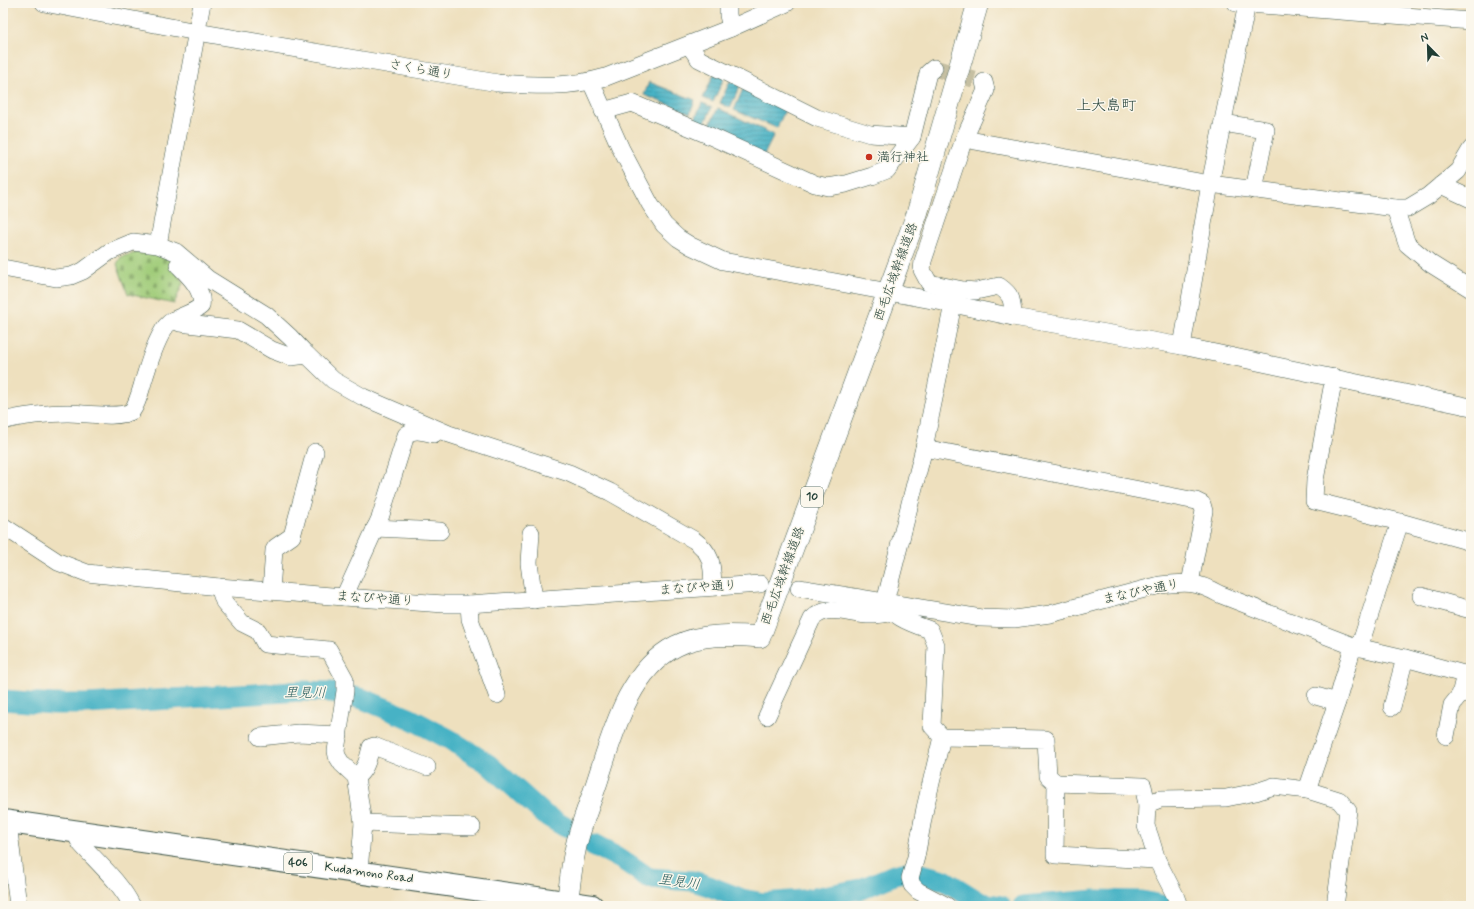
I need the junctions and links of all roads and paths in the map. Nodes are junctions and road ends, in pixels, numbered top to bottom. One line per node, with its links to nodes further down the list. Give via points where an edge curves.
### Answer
1 (44, 3): 9 (street, さくら通り)
2 (202, 3): 9 (street)
3 (728, 3): 8 (street)
4 (787, 3): 8 (street, さくら通り)
5 (978, 3): 28 (main road, 西毛広域幹線道路 / 10, via 917,214)
6 (1241, 3): 7 (street); 15 (street)
7 (1471, 21)
8 (731, 28): 10 (street, さくら通り)
9 (197, 32): 12 (street, さくら通り, via 498,83 547,86); 24 (street)
10 (689, 45): 12 (street, さくら通り); 16 (street, via 700,59 817,118 870,134)
11 (934, 68): 16 (street, via 928,73)
12 (591, 82): 14 (street)
13 (984, 82): 17 (street, via 986,90)
14 (603, 111): 16 (street, via 632,103 815,184 828,187 846,184 887,170); 28 (street, via 650,204 664,225 678,238 723,261)
15 (1223, 123): 19 (street); 21 (street, via 1266,130)
16 (912, 136)
17 (964, 139): 19 (street); 30 (street, via 922,270 929,283 976,291 999,286 1009,293)
18 (1471, 149): 20 (street, via 1458,171)
19 (1210, 184): 21 (street); 32 (street)
20 (1441, 185): 22 (street); 23 (street, via 1414,205 1408,208)
21 (1254, 190): 23 (street)
22 (1471, 199)
23 (1395, 208): 27 (street, via 1407,244 1431,264)
24 (158, 245): 25 (street); 26 (street, via 133,242 120,246 83,271 71,276 56,278)
25 (176, 252): 31 (street, via 175,260 191,279 202,299 201,306 195,311); 33 (street, via 208,279 266,315 290,336)
26 (3, 268)
27 (1471, 289)
28 (888, 293): 29 (street); 82 (main road, 西毛広域幹線道路 / 10, via 760,638 737,635 689,640 658,659 641,678 625,704 613,733 586,814 575,850)
29 (953, 304): 30 (street); 38 (street)
30 (1013, 317): 32 (street)
31 (172, 320): 33 (street, via 180,324 238,330 285,355); 36 (street, via 160,336 139,398 128,414 66,413)
32 (1182, 346): 34 (street)
33 (306, 355): 37 (street, via 333,380 363,397)
34 (1334, 377): 35 (street); 40 (street, via 1315,480 1314,501)
35 (1471, 407)
36 (3, 421)
37 (449, 434): 42 (street, via 440,435 415,430 406,435); 49 (street, via 569,473 610,492 694,540 710,556)
38 (924, 448): 46 (street, via 1202,504 1204,511); 56 (street)
39 (314, 452): 51 (street, via 292,536 274,550)
40 (1400, 522): 45 (street); 58 (street)
41 (3, 526): 48 (street, まなびや通り, via 58,562 87,572)
42 (375, 528): 43 (street); 53 (street)
43 (440, 531)
44 (531, 533): 54 (street, via 529,563)
45 (1471, 542)
46 (1190, 583): 56 (street, まなびや通り, via 1160,585 1050,614 1014,619 981,618); 58 (street, まなびや通り, via 1204,585 1219,594)
47 (760, 584): 49 (street, まなびや通り)
48 (219, 587): 51 (street, まなびや通り); 66 (street, via 224,602 242,623 258,631 265,644 329,650 345,679)
49 (713, 587): 54 (street, まなびや通り)
50 (799, 588): 56 (street, まなびや通り)
51 (271, 591): 53 (street, まなびや通り)
52 (1421, 596): 57 (street)
53 (344, 597): 55 (street, まなびや通り)
54 (534, 600): 55 (street, まなびや通り)
55 (469, 604): 61 (street, via 470,619)
56 (890, 607): 65 (street, via 872,616 830,610 817,614 812,619); 69 (street, via 902,619 930,630 933,635 936,645 932,726)
57 (1471, 610)
58 (1356, 647): 59 (street, まなびや通り); 63 (street)
59 (1405, 658): 60 (street, まなびや通り); 64 (street)
60 (1468, 675): 67 (street, via 1460,695 1452,705)
61 (497, 695)
62 (1316, 696): 63 (street)
63 (1337, 702): 73 (street)
64 (1392, 707)
65 (767, 716)
66 (339, 735): 68 (street, via 298,733); 71 (street, via 337,756)
67 (1446, 736)
68 (260, 737)
69 (942, 737): 72 (street, via 1046,739 1048,776); 86 (street, via 910,882 918,892)
70 (427, 767): 71 (street, via 374,746 371,748 365,768)
71 (356, 777): 76 (street)
72 (1056, 783): 74 (street, via 1143,786); 79 (street, via 1055,855)
73 (1307, 790): 74 (street, via 1274,786 1226,798 1160,799); 87 (street, via 1339,800 1348,811)
74 (1147, 804): 79 (street, via 1146,826)
75 (7, 822): 78 (highway, Kudamono Road / 406); 83 (street)
76 (364, 823): 77 (street); 80 (street)
77 (472, 826)
78 (77, 831): 80 (highway, Kudamono Road / 406); 84 (street, via 81,844 112,878)
79 (1157, 860): 81 (street)
80 (360, 872): 82 (highway, Kudamono Road / 406)
81 (1177, 900)
82 (567, 902): 85 (highway, Kudamono Road / 406)
83 (18, 906)
84 (132, 906)
85 (592, 906)
86 (947, 906)
87 (1335, 906)

